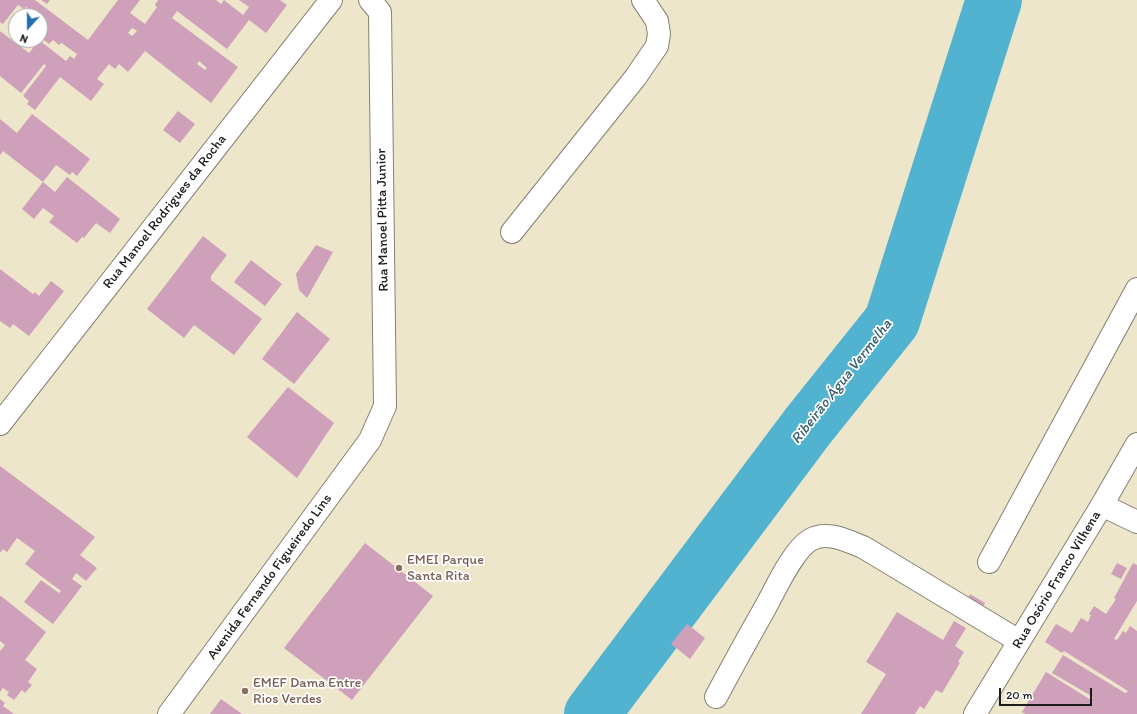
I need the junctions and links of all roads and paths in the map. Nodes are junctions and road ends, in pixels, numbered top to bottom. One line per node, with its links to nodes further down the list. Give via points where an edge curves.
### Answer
1 (331, 0): 6 (street, Rua Manoel Rodrigues da Rocha)
2 (370, 0): 7 (street, Rua Manoel Pitta Junior, via 380,12 386,406)
3 (642, 0): 4 (street, via 657,21 657,46 635,78)
4 (512, 232)
5 (1137, 289): 11 (street)
6 (0, 424)
7 (370, 440): 14 (street, Avenida Fernando Figueiredo Lins)
8 (1137, 444): 9 (street, Rua Osório Franco Vilhena)
9 (1102, 505): 10 (street); 12 (street, Rua Osório Franco Vilhena)
10 (1137, 522)
11 (989, 562)
12 (1019, 641): 13 (street, via 863,547 838,537 824,535 811,539 799,550 782,576); 15 (street, Rua Osório Franco Vilhena)
13 (716, 697)
14 (169, 714)
15 (975, 714)

